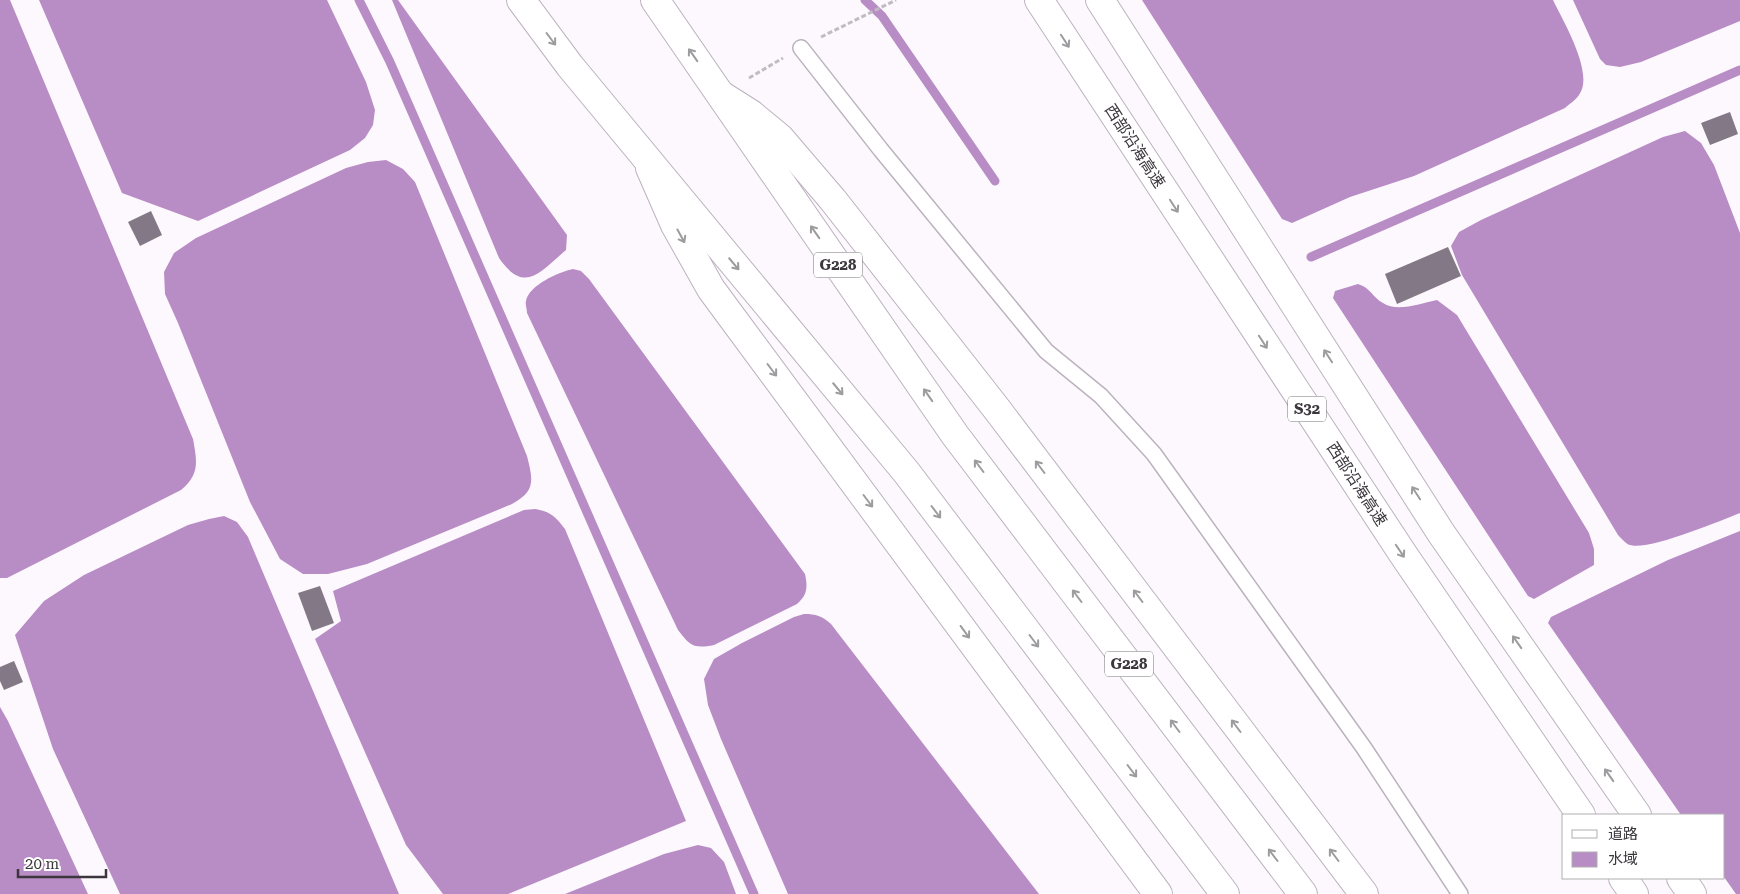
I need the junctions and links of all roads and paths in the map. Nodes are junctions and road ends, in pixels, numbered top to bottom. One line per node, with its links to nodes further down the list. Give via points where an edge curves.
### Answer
1 (522, 0): 7 (main road, one-way to 7, via 570,66)
2 (655, 0): 6 (main road, G228, one-way to 2)
3 (1039, 0): 8 (main road, 西部沿海高速 / S32, one-way to 8, via 1403,554)
4 (1100, 0): 9 (main road, S32, one-way to 4, via 1441,533)
5 (801, 48): 16 (lane, via 1046,351 1101,396 1154,454 1364,748)
6 (721, 95): 14 (main road, G228, one-way to 6, via 955,435); 15 (main road, one-way to 6, via 996,408 833,200 780,138)
7 (647, 159): 12 (main road, one-way to 12, via 675,225 711,289); 13 (main road, one-way to 13, via 907,473)
8 (1580, 814)
9 (1636, 814)
10 (1624, 879): 17 (main road)
11 (1682, 879): 18 (main road)
12 (1158, 894)
13 (1225, 894)
14 (1303, 894)
15 (1364, 894)
16 (1460, 894)
17 (1634, 894)
18 (1692, 894)

